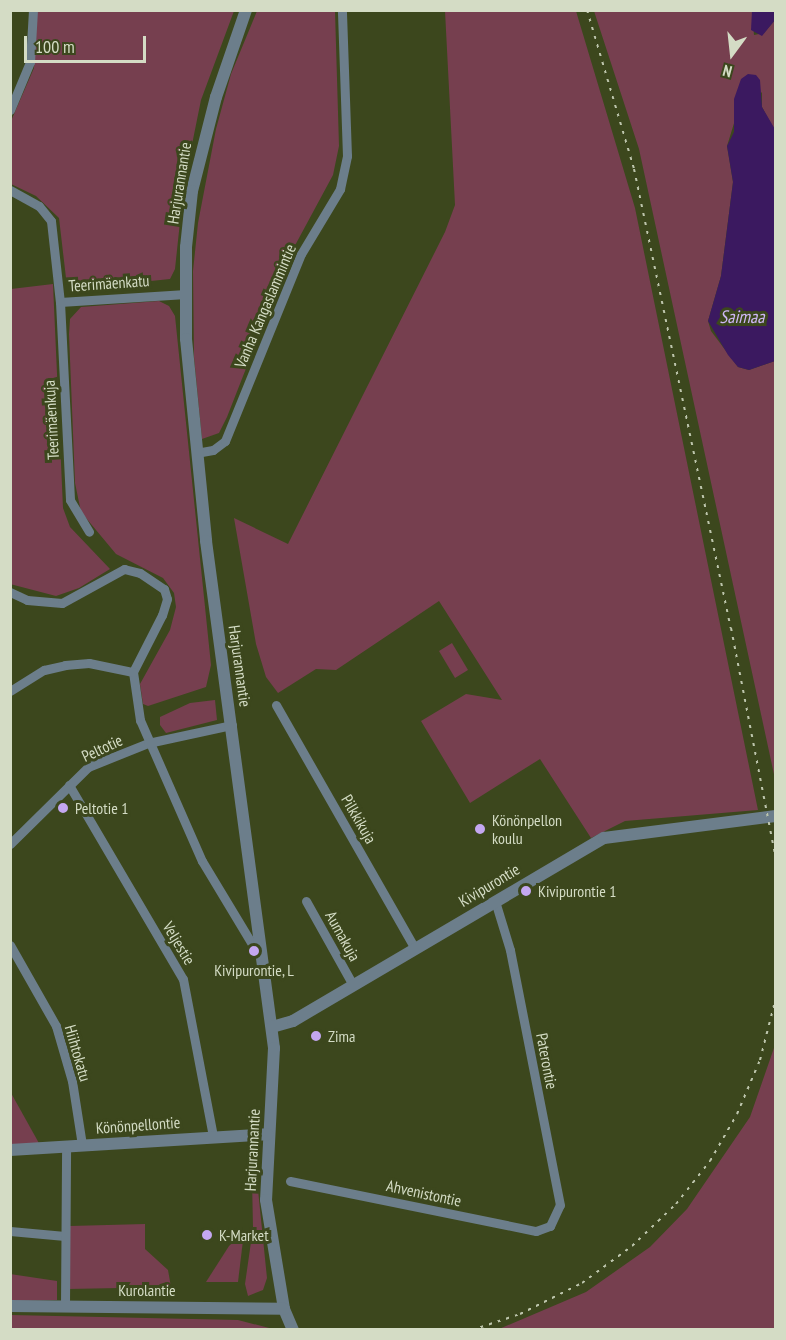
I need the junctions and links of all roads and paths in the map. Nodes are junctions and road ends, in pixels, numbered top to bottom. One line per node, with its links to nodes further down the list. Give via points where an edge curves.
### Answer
1 (33, 10): 4 (street, via 30,62)
2 (246, 10): 6 (street, Harjurannantie, via 200,150 192,191)
3 (342, 10): 8 (street, Vanha Kangaslammintie, via 347,156 339,189 301,254 225,441 213,450)
4 (10, 110)
5 (10, 190): 7 (street, Teerimäenkatu, via 39,206 51,221)
6 (186, 294): 7 (street, Teerimäenkatu); 8 (street, Harjurannantie)
7 (60, 302): 9 (street, Teerimäenkuja, via 70,500)
8 (196, 453): 14 (street, Harjurannantie)
9 (89, 532)
10 (10, 592): 11 (street, via 42,603 62,603 124,569 154,580 164,589 167,599)
11 (134, 672): 12 (street, via 89,663 65,664 44,670); 15 (street, via 136,704)
12 (10, 691)
13 (276, 705): 23 (street, Pilkkikuja)
14 (231, 725): 15 (street, Peltotie); 22 (street, Harjurannantie)
15 (148, 743): 16 (street, Peltotie, via 88,767); 22 (street, via 202,861 252,944)
16 (69, 785): 18 (street, Peltotie); 27 (street, Veljestie, via 183,979)
17 (776, 816): 20 (street, Kivipurontie, via 619,833)
18 (10, 844)
19 (306, 901): 24 (street, Aumakuja)
20 (495, 901): 23 (street, Kivipurontie); 32 (street, Paterontie, via 510,950 560,1205)
21 (10, 945): 28 (street, Hiihtokatu, via 56,1026 72,1081)
22 (260, 945): 25 (street, Harjurannantie)
23 (415, 949): 24 (street, Kivipurontie)
24 (353, 985): 25 (street, Kivipurontie, via 294,1021)
25 (272, 1027): 26 (street, Harjurannantie, via 274,1072)
26 (268, 1134): 27 (street, Könönpellontie); 37 (street, Harjurannantie, via 266,1200)
27 (213, 1136): 28 (street, Könönpellontie)
28 (82, 1145): 29 (street, Könönpellontie)
29 (66, 1147): 30 (street, Könönpellontie); 34 (street)
30 (10, 1150)
31 (290, 1181): 32 (street, Ahvenistontie, via 536,1231)
32 (550, 1226)
33 (10, 1231): 34 (street)
34 (65, 1236): 36 (street)
35 (10, 1306): 36 (street, Kurolantie)
36 (65, 1306): 37 (street, Kurolantie)
37 (284, 1309): 38 (street, Harjurannantie)
38 (293, 1329)

